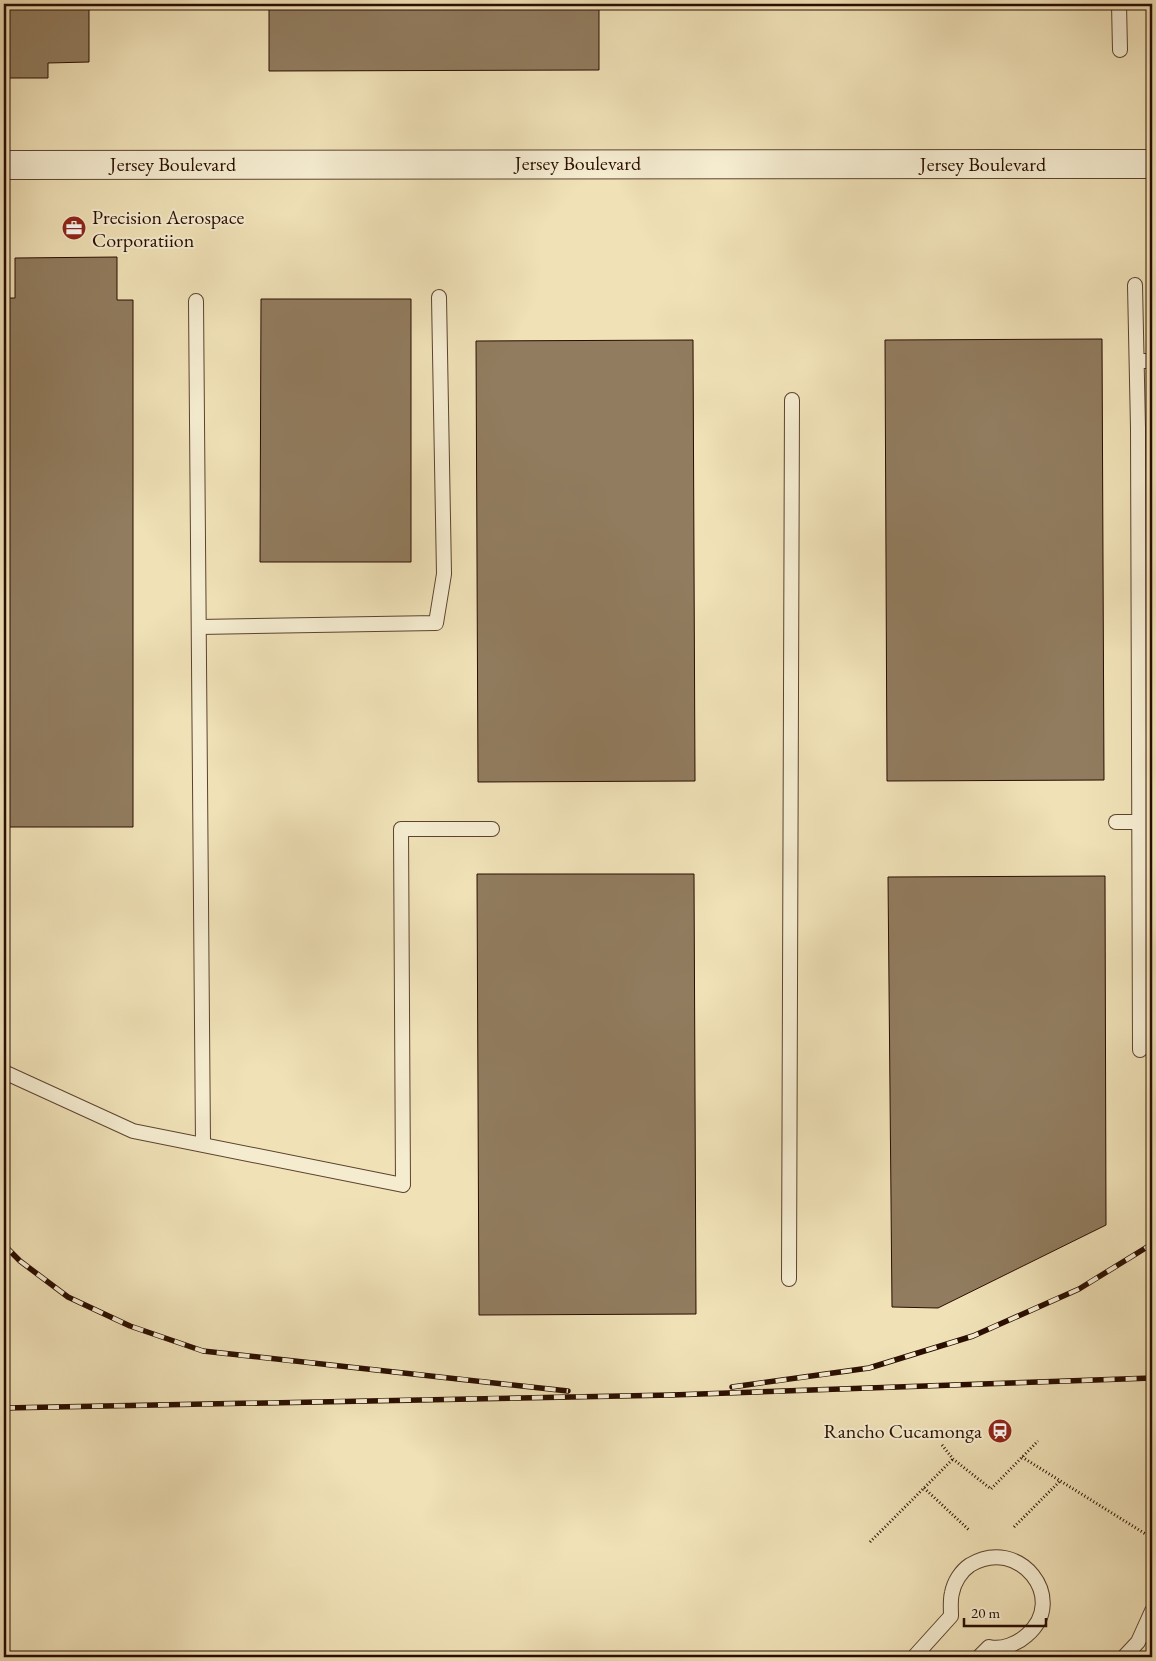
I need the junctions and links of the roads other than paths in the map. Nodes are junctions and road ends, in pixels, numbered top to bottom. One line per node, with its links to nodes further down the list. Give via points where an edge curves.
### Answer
1 (1119, 4): 2 (lane)
2 (1120, 50)
3 (4, 164): 4 (street, Jersey Boulevard)
4 (1152, 164)
5 (1135, 285): 8 (lane)
6 (439, 297): 11 (lane, via 444,574 436,623)
7 (196, 301): 11 (lane)
8 (1137, 361): 9 (lane); 13 (lane)
9 (1152, 361)
10 (792, 400): 18 (lane)
11 (199, 627): 17 (lane)
12 (1116, 822): 13 (lane)
13 (1139, 822): 15 (lane)
14 (492, 829): 17 (lane, via 401,829 403,1184)
15 (1140, 1050)
16 (4, 1072): 17 (lane, via 134,1130)
17 (203, 1144)
18 (789, 1279)
19 (1152, 1611): 22 (lane, via 1138,1642)
20 (914, 1657): 21 (lane, via 951,1616 952,1593 966,1568 993,1556 1008,1558 1022,1564 1040,1587 1040,1617 1021,1641 1007,1647 989,1647)
21 (978, 1657)
22 (1124, 1657)

